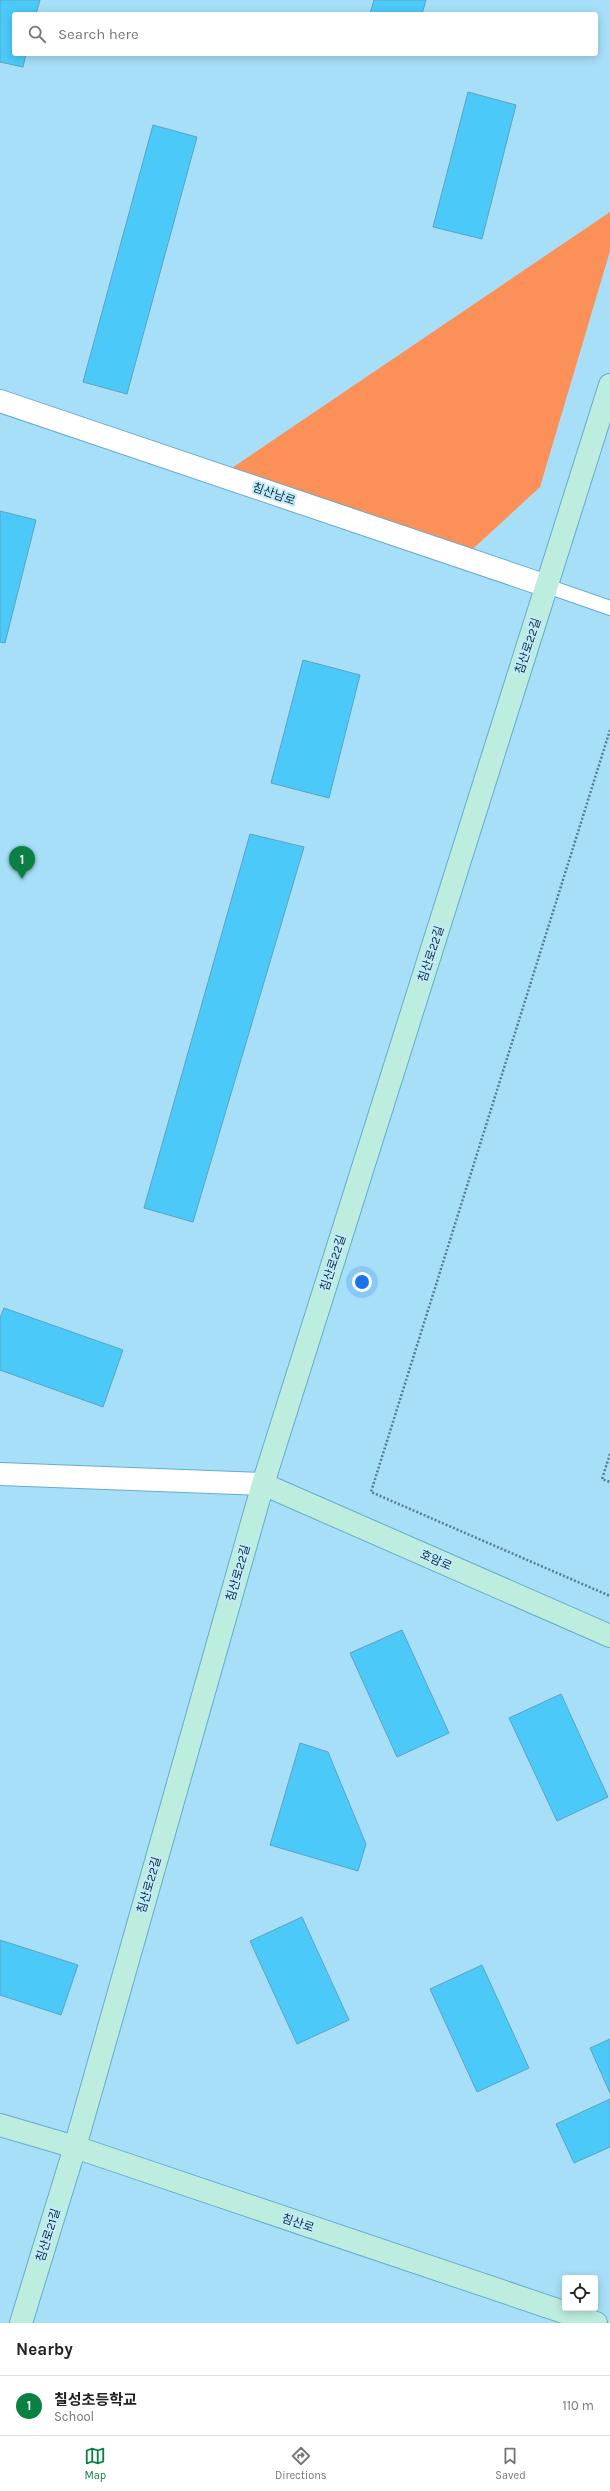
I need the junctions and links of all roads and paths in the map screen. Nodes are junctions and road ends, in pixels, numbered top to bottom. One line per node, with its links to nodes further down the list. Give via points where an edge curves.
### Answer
1 (610, 385): 3 (street, 침산로22길)
2 (0, 401): 3 (street, 침산남로)
3 (547, 586): 4 (lane); 9 (street, 침산로22길)
4 (610, 608)
5 (610, 730): 10 (path, via 371,1492)
6 (610, 1454): 8 (path, via 602,1479)
7 (0, 1474): 9 (street)
8 (610, 1482)
9 (263, 1484): 11 (street, 호암로); 13 (street, 침산로22길)
10 (610, 1596)
11 (610, 1636)
12 (0, 2125): 13 (street, 침산로)
13 (74, 2147): 14 (street, 침산로21길); 15 (street, 침산로)
14 (21, 2323)
15 (596, 2323)

